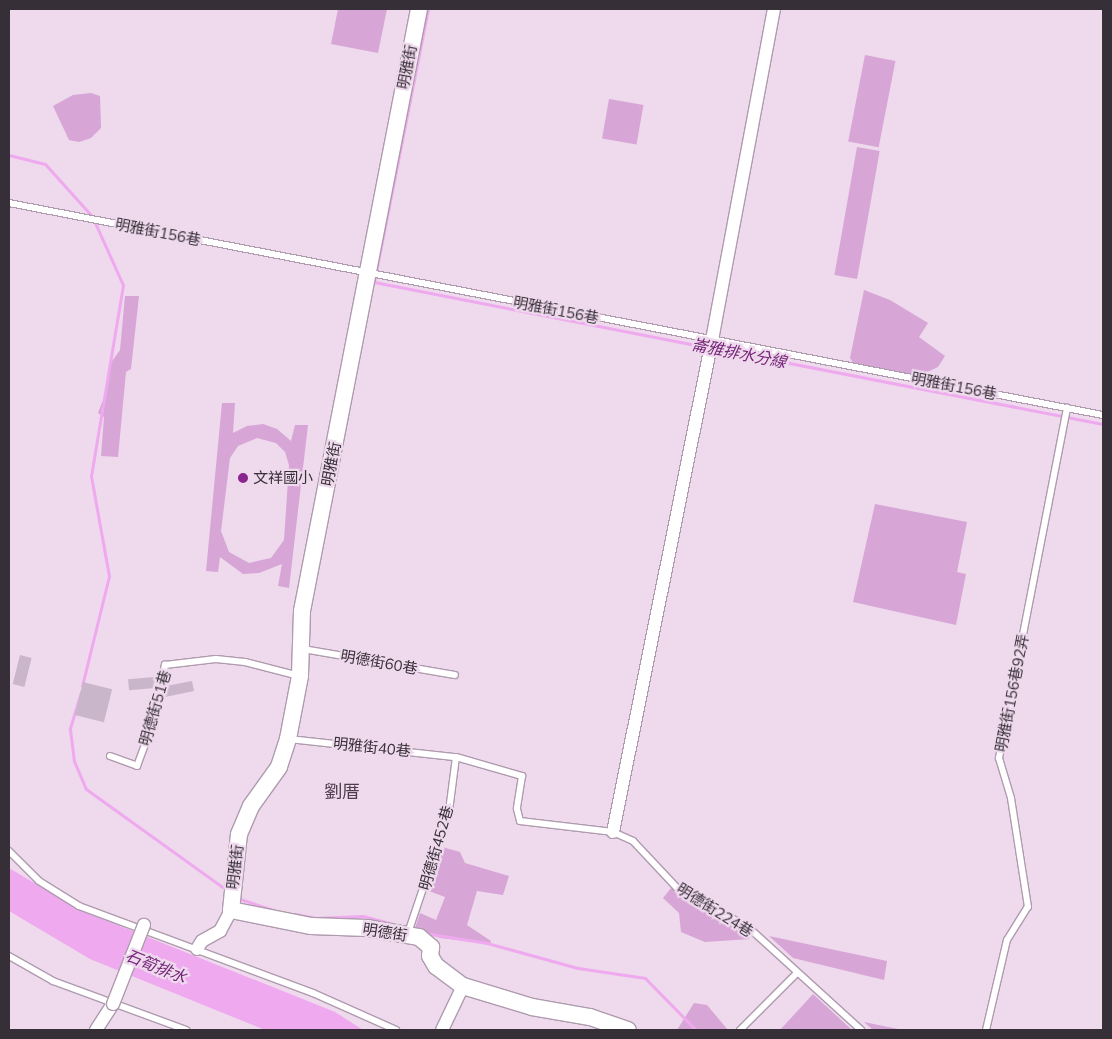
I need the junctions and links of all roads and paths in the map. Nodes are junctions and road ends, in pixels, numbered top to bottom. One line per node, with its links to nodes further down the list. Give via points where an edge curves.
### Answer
1 (419, 9): 4 (street, 明雅街)
2 (774, 9): 5 (street)
3 (9, 203): 4 (lane, 明雅街156巷)
4 (368, 272): 5 (lane, 明雅街156巷); 8 (street, 明雅街, via 302,611)
5 (712, 340): 6 (lane, 明雅街156巷); 14 (street)
6 (1067, 408): 7 (lane, 明雅街156巷); 31 (lane, 明雅街156巷92弄, via 999,758 1011,798 1028,907 1007,940)
7 (1103, 415)
8 (303, 649): 9 (lane, 明德街60巷); 10 (street, 明雅街)
9 (455, 675)
10 (300, 676): 11 (street, 明雅街); 12 (lane, 明德街51巷, via 245,662 216,659 165,665 159,695 154,703 153,723 137,766)
11 (288, 739): 13 (lane, 明雅街40巷); 16 (street, 明雅街, via 279,767 252,806 239,834)
12 (110, 756)
13 (456, 757): 14 (lane, 明德街224巷, via 522,776 517,809 520,821); 18 (lane, 明德街452巷, via 449,811)
14 (613, 832): 21 (lane, 明德街224巷, via 633,841 679,890 748,927)
15 (9, 851): 19 (lane, via 39,882 66,900)
16 (231, 910): 18 (street, 明德街, via 311,926 367,928); 19 (street, via 220,931 202,941)
17 (144, 925): 23 (street, bridge)
18 (407, 937): 22 (street, 明德街, via 426,941 436,966)
19 (197, 949): 26 (lane, via 347,1007)
20 (9, 956): 23 (lane, via 36,972)
21 (796, 974): 29 (lane); 30 (lane, 明德街224巷)
22 (463, 986): 27 (street); 28 (street, 明德街, via 532,1007 590,1017)
23 (113, 1004): 24 (street); 25 (lane)
24 (96, 1030)
25 (186, 1030)
26 (396, 1030)
27 (442, 1030)
28 (628, 1030)
29 (740, 1030)
30 (861, 1030)
31 (986, 1030)

